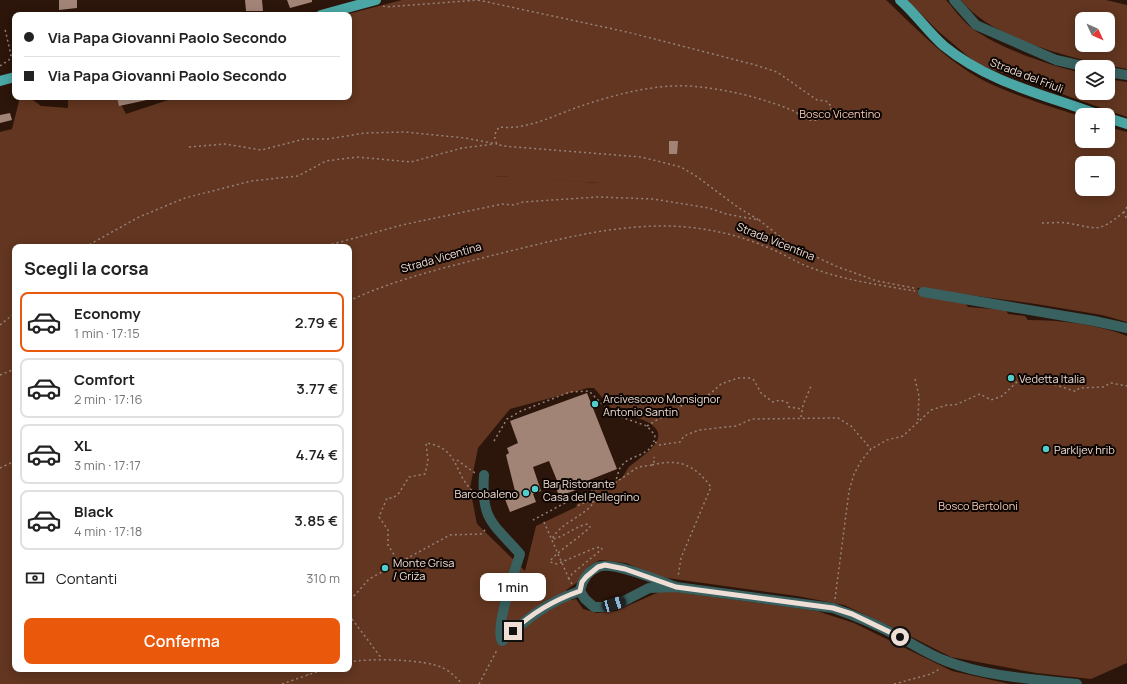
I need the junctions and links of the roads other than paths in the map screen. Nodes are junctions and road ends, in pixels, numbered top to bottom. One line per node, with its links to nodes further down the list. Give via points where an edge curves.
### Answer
1 (376, 0): 4 (main road)
2 (900, 0): 10 (main road, Strada del Friuli, via 944,45 975,67 1007,83)
3 (954, 0): 5 (street, via 976,25 1056,60)
4 (332, 12)
5 (1075, 64)
6 (1115, 73): 7 (street)
7 (1127, 75)
8 (12, 78): 9 (main road)
9 (0, 81)
10 (1079, 108)
11 (1115, 120): 12 (main road)
12 (1127, 124)
13 (923, 292): 14 (street, via 1094,320)
14 (1127, 328)
15 (484, 478): 17 (street, via 484,500 491,523 520,554 500,624 499,637 502,641 536,612)
16 (676, 587): 17 (street, via 649,588 622,602 604,607 589,603); 17 (street, via 625,569 605,565 598,567 586,577); 18 (street, via 833,608 852,614 946,661 997,674)
17 (580, 591)
18 (1078, 684)

